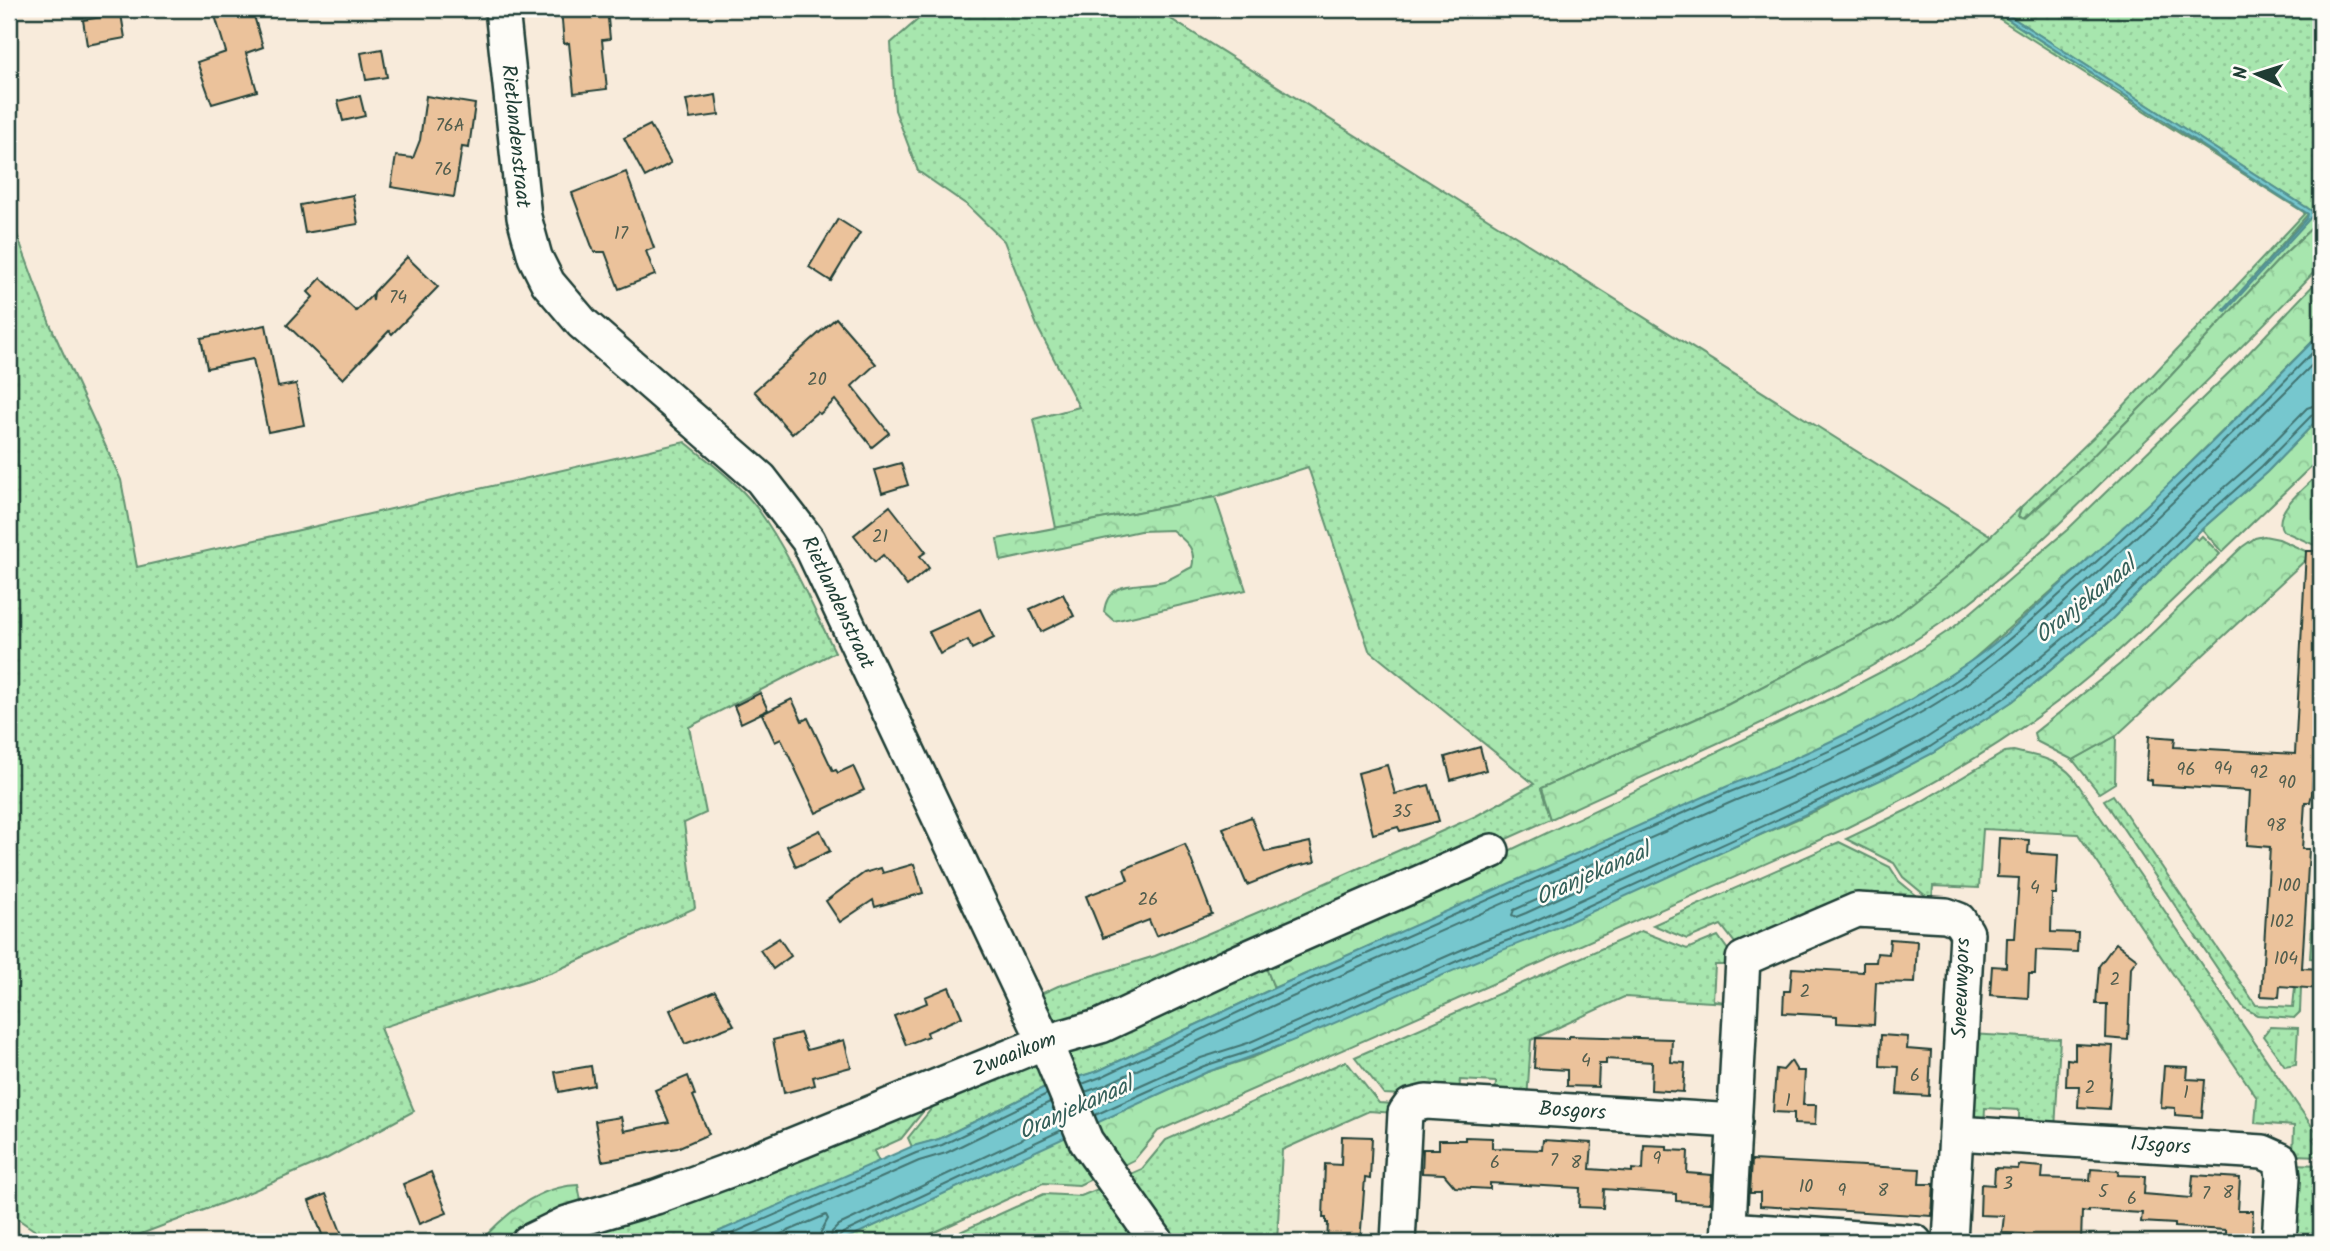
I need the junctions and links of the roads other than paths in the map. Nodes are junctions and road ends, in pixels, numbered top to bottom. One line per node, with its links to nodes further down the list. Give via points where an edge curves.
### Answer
1 (502, 9): 3 (street, Rietlandenstraat, via 524,217 548,284 582,323 761,479 808,540)
2 (1492, 851): 3 (street, Zwaaikom, via 1231,965 1101,1026)
3 (1051, 1056): 7 (street, Zwaaikom, via 656,1197 566,1223); 8 (street, Rietlandenstraat, via 1086,1141)
4 (1735, 1121): 5 (street, Sneeuwgors, via 1743,959 1857,910 1946,915 1959,920 1967,933); 6 (street); 9 (street, Bosgors, via 1426,1102 1410,1106 1405,1113)
5 (1956, 1133): 11 (street, Sneeuwgors); 12 (street, IJsgors, via 2263,1152 2281,1160)
6 (1728, 1236): 10 (street)
7 (528, 1242)
8 (1157, 1242)
9 (1398, 1242)
10 (1915, 1242)
11 (1950, 1242)
12 (2279, 1242)

